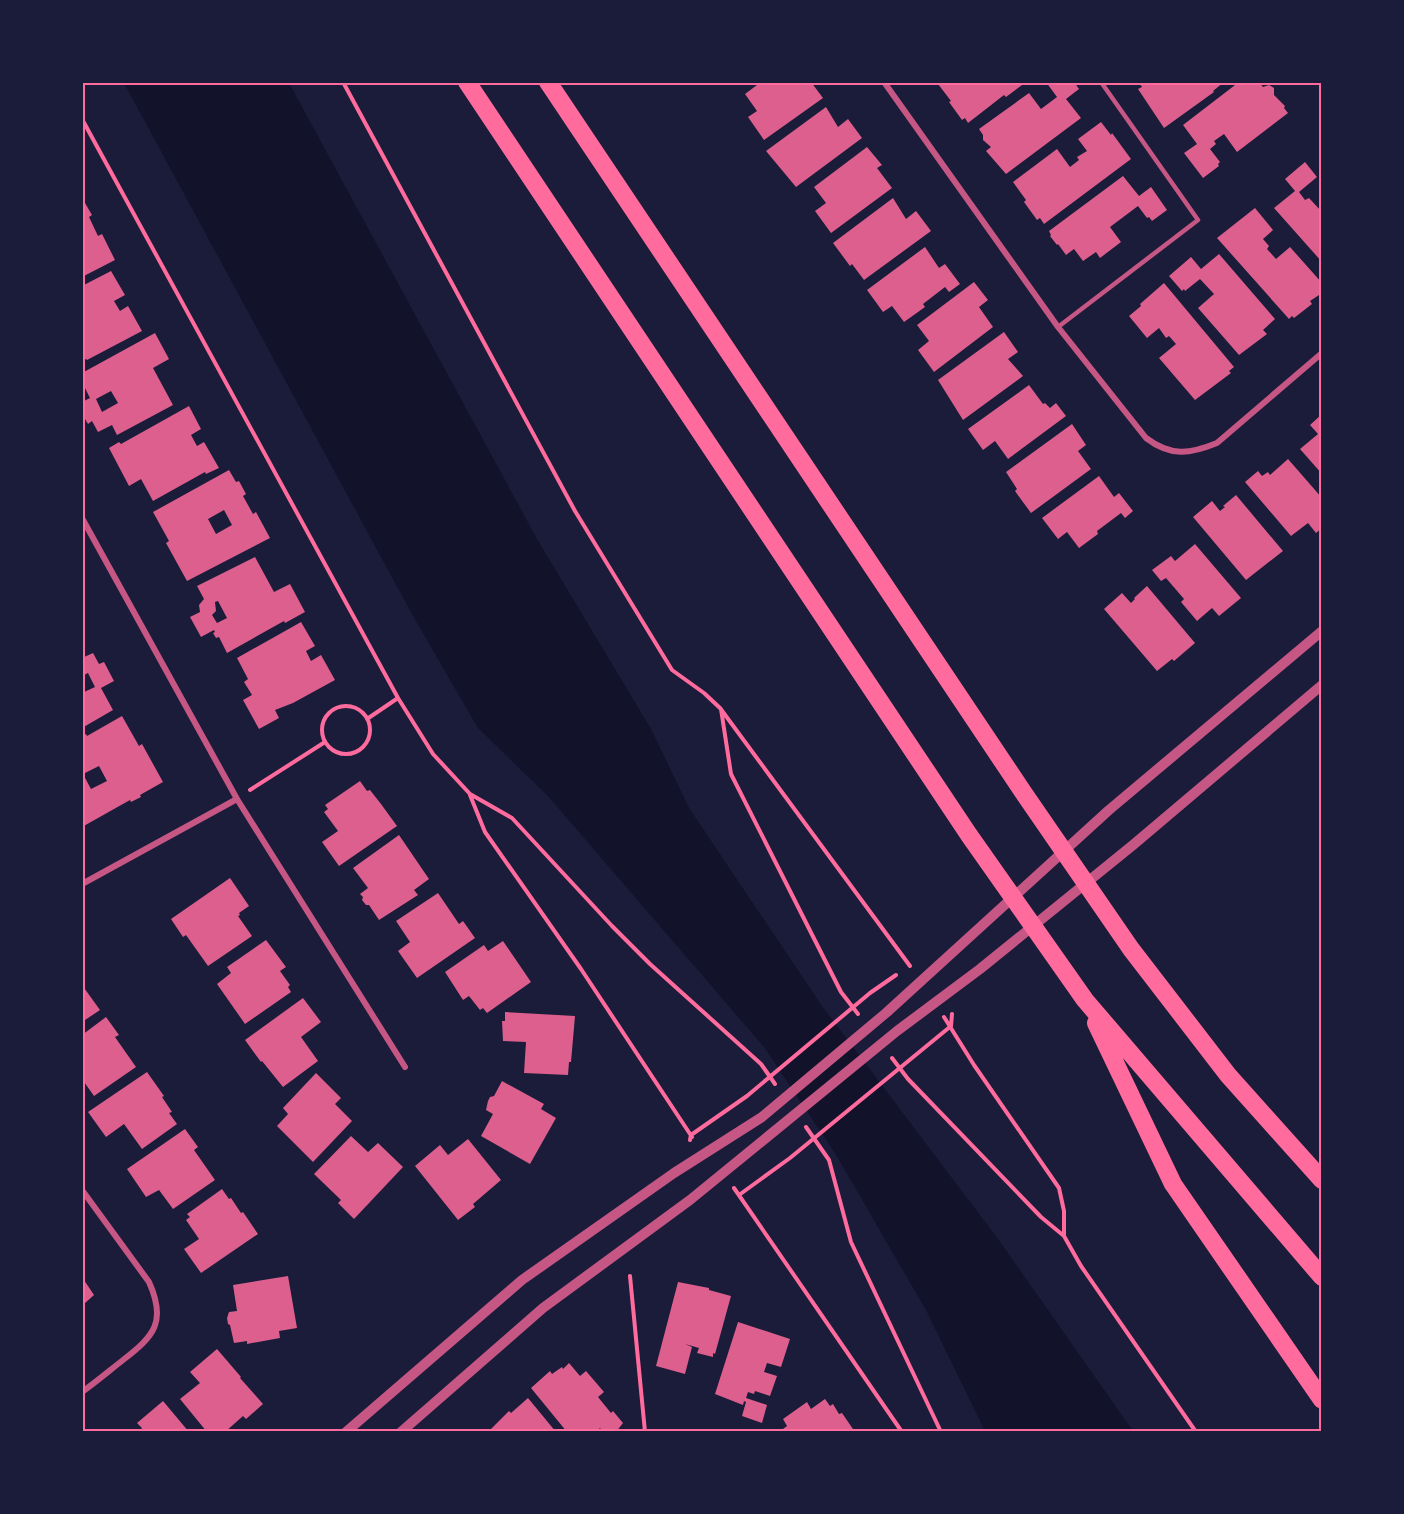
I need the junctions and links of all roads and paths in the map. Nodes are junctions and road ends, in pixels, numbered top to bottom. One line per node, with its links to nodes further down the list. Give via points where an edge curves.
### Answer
1 (343, 82): 13 (path, via 575,511 672,670)
2 (467, 82): 20 (highway, via 969,835)
3 (548, 82): 24 (highway, via 1131,949 1228,1075)
4 (884, 82): 7 (street)
5 (1101, 82): 7 (lane, via 1198,220)
6 (82, 119): 12 (path)
7 (1058, 327): 8 (street, via 1146,438 1159,448 1177,452 1196,451 1216,443)
8 (1322, 353)
9 (82, 518): 17 (street)
10 (1322, 631): 31 (street, via 1109,810 886,1013 762,1117 674,1173 522,1280)
11 (1322, 685): 32 (street, via 980,969 897,1031 690,1200 543,1308)
12 (398, 698): 14 (path); 16 (path, via 433,754)
13 (720, 708): 16 (path, via 910,965 691,1136 485,832); 21 (path, via 731,774 841,992)
14 (367, 719): 15 (path, via 354,708 337,708 325,720); 15 (path, via 368,741 355,753 338,753)
15 (325, 742): 17 (path)
16 (470, 794): 18 (path)
17 (237, 799): 19 (street); 23 (street)
18 (521, 827)
19 (82, 884)
20 (1085, 1000): 28 (highway); 30 (highway, via 1173,1184)
21 (861, 1018)
22 (888, 1053): 26 (path, via 1025,1201)
23 (405, 1067)
24 (1322, 1180)
25 (82, 1190): 29 (street, via 149,1282 157,1313 147,1342)
26 (1064, 1236): 34 (path, via 1059,1188 951,1026 739,1195); 35 (path)
27 (630, 1276): 33 (path)
28 (1322, 1277)
29 (82, 1392)
30 (1322, 1400)
31 (346, 1431)
32 (401, 1431)
33 (645, 1431)
34 (902, 1431)
35 (1196, 1431)

